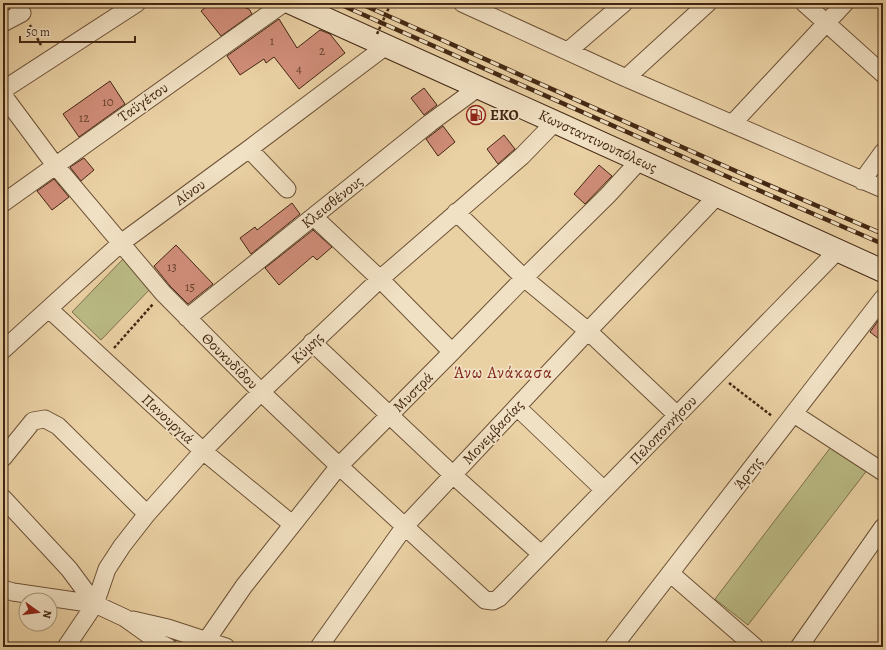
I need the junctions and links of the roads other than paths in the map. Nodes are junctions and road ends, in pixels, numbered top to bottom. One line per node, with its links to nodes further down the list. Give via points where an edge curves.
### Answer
1 (137, 3): 17 (street)
2 (284, 3): 24 (street, Ταϋγέτου)
3 (290, 3): 12 (street, Κωνσταντινουπόλεως)
4 (462, 3): 13 (street)
5 (624, 3): 13 (street)
6 (708, 3): 15 (street)
7 (804, 3): 11 (street)
8 (845, 3): 11 (street)
9 (20, 8): 10 (street)
10 (3, 23)
11 (826, 23): 14 (street); 20 (street)
12 (382, 40): 16 (street, Κωνσταντινουπόλεως); 21 (street, Αίνου)
13 (568, 51): 15 (street)
14 (883, 74)
15 (626, 78): 20 (street)
16 (479, 87): 19 (street, Κωνσταντινουπόλεως); 31 (street, Κλεισθένους, via 430,123)
17 (3, 90)
18 (3, 95): 24 (street, Θουκυδίδου)
19 (555, 122): 23 (street, Κωνσταντινουπόλεως); 30 (street, Κύμης, via 522,156)
20 (732, 124): 25 (street)
21 (250, 149): 26 (street); 32 (street, Αίνου)
22 (883, 152): 25 (street)
23 (640, 160): 28 (street, Κωνσταντινουπόλεως); 35 (street, Μυστρά)
24 (55, 165): 29 (street, Ταϋγέτου); 32 (street, Θουκυδίδου)
25 (862, 181): 27 (street)
26 (287, 189)
27 (883, 189)
28 (717, 196): 33 (street, Κωνσταντινουπόλεως); 40 (street, Μονεμβασίας)
29 (3, 203)
30 (456, 212): 35 (street); 36 (street, Κύμης)
31 (314, 217): 36 (street); 39 (street, Κλεισθένους)
32 (121, 243): 38 (street, Αίνου); 39 (street, Θουκυδίδου)
33 (837, 251): 34 (street, Κωνσταντινουπόλεως); 47 (street, Πελοποννήσου)
34 (883, 271)
35 (524, 278): 40 (street); 43 (street, Μυστρά)
36 (380, 279): 41 (street, Κύμης); 43 (street)
37 (883, 298): 48 (street, Άρτης)
38 (48, 309): 42 (street, Αίνου); 49 (street, Πανουργιά)
39 (187, 318): 44 (street, Θουκυδίδου)
40 (588, 331): 45 (street, Μονεμβασίας); 47 (street)
41 (312, 342): 44 (street, Κύμης); 46 (street)
42 (3, 350)
43 (452, 352): 46 (street, Μυστρά)
44 (261, 392): 49 (street, Κύμης); 51 (street, Θουκυδίδου)
45 (517, 407): 53 (street, Μονεμβασίας); 54 (street)
46 (389, 415): 51 (street, Μυστρά); 53 (street)
47 (677, 415): 54 (street, Πελοποννήσου)
48 (789, 420): 52 (street); 61 (street, Άρτης)
49 (203, 451): 56 (street, Κύμης); 57 (street, Πανουργιά)
50 (3, 458): 56 (street, via 33,421 45,419 58,426)
51 (339, 466): 57 (street, Μυστρά); 58 (street, Θουκυδίδου)
52 (883, 472)
53 (453, 475): 58 (street, Μονεμβασίας); 60 (street)
54 (604, 490): 60 (street, Πελοποννήσου)
55 (3, 498): 64 (street, via 69,569)
56 (147, 514): 64 (street, Κύμης, via 107,569)
57 (292, 524): 66 (street, Μυστρά)
58 (405, 526): 63 (street, Θουκυδίδου); 70 (street, Μονεμβασίας)
59 (883, 527): 73 (street)
60 (541, 554): 63 (street, Πελοποννήσου, via 499,598 493,601)
61 (670, 573): 71 (street, Άρτης); 72 (street)
62 (3, 588): 64 (street, via 13,592)
63 (485, 600)
64 (95, 604): 65 (street); 67 (street, Κύμης)
65 (125, 618): 66 (street, via 168,628); 68 (street)
66 (206, 641): 69 (street)
67 (66, 647)
68 (168, 647)
69 (226, 647)
70 (319, 647)
71 (613, 647)
72 (755, 647)
73 (799, 647)

